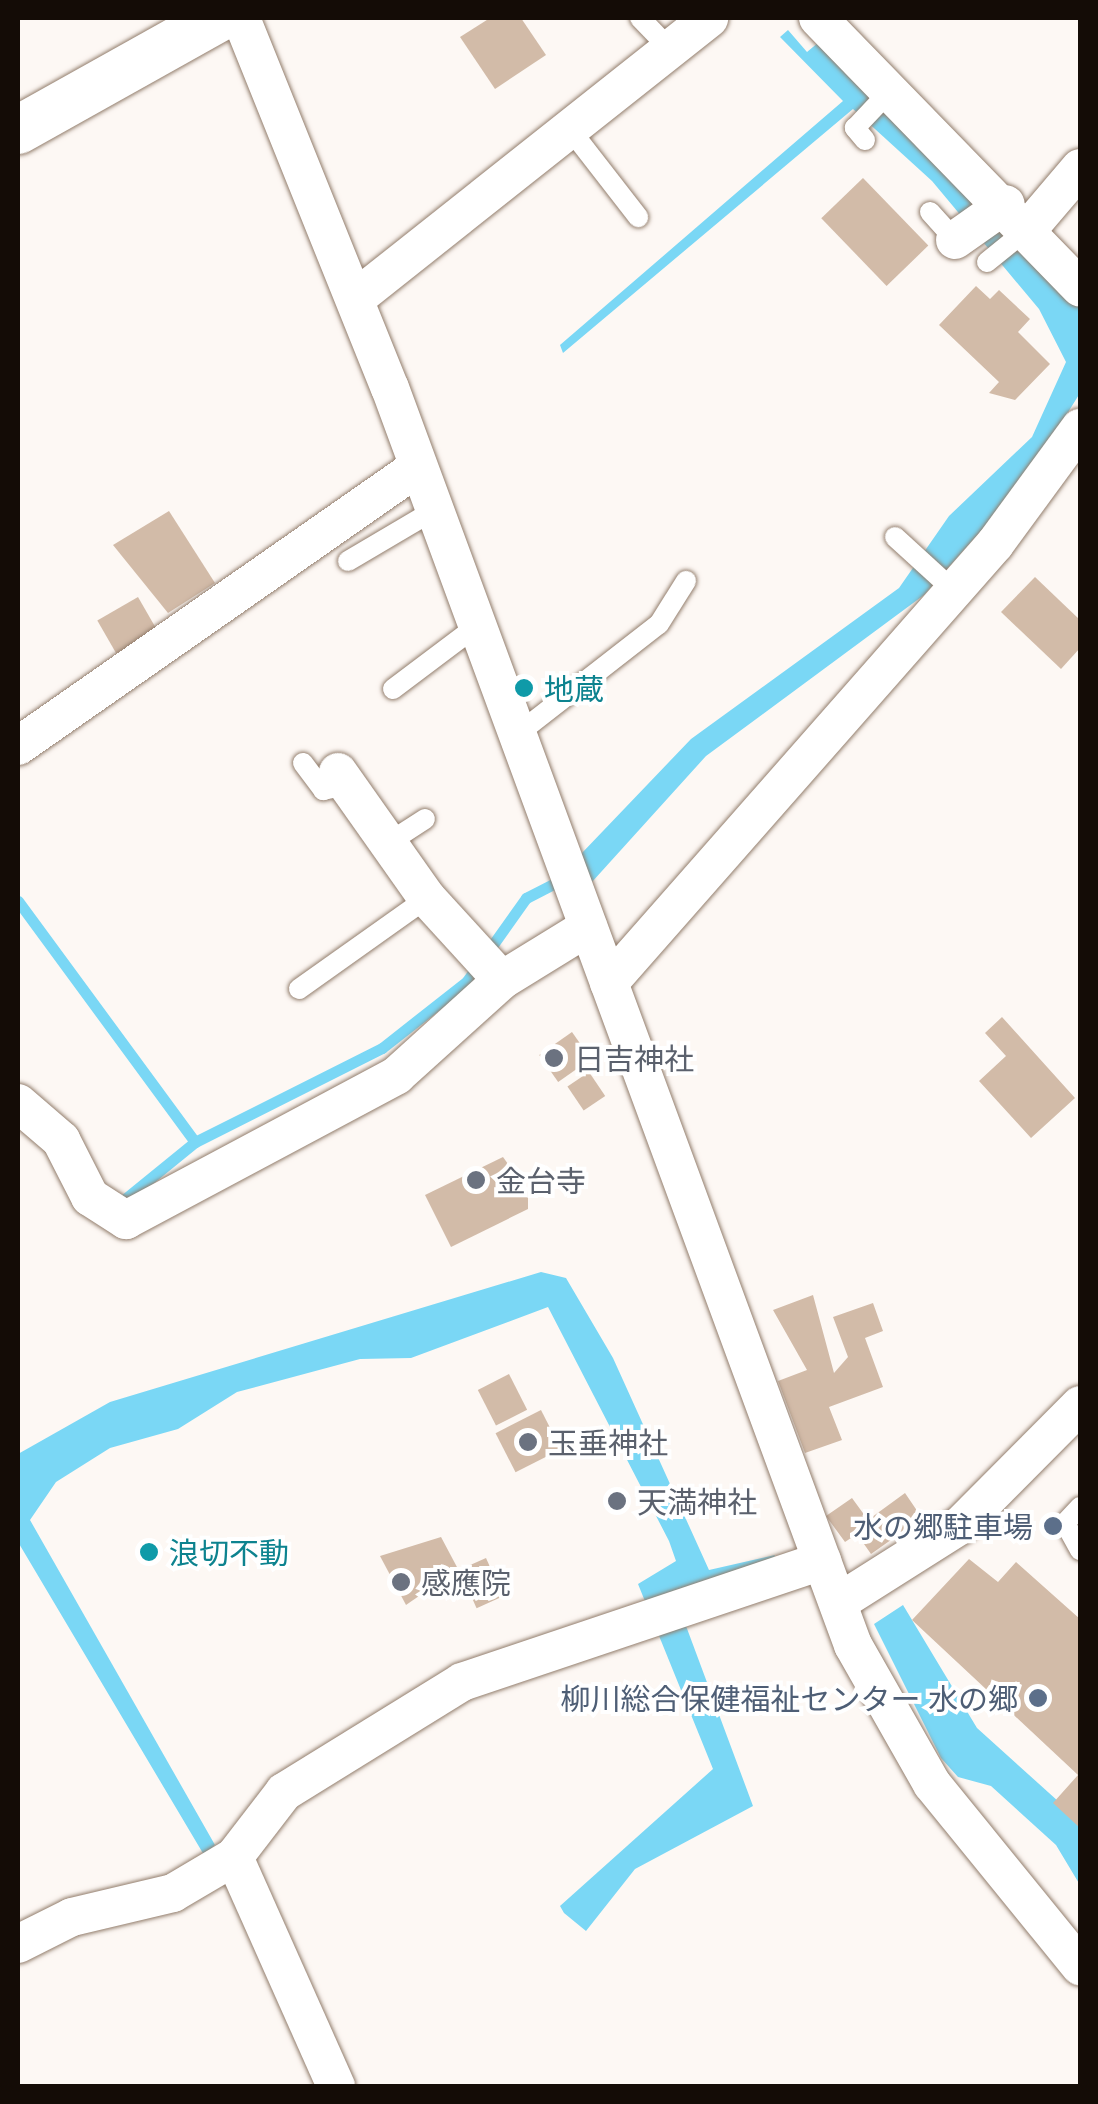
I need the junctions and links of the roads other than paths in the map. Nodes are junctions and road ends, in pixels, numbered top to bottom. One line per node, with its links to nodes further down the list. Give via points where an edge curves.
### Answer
1 (218, 18): 8 (street)
2 (241, 18): 14 (street)
3 (640, 18): 6 (lane)
4 (709, 18): 6 (street)
5 (833, 23): 12 (street, via 872,115)
6 (669, 48): 7 (street)
7 (570, 128): 11 (lane); 14 (street)
8 (18, 130)
9 (1080, 168): 12 (street)
10 (930, 212): 12 (lane)
11 (638, 217)
12 (995, 231): 13 (street)
13 (1080, 286)
14 (355, 299): 16 (street)
15 (1080, 428): 21 (street)
16 (418, 468): 17 (street); 25 (street)
17 (434, 510): 19 (lane); 22 (street)
18 (901, 542): 21 (lane)
19 (348, 561)
20 (686, 581): 24 (lane, via 660,624)
21 (949, 586): 32 (street)
22 (474, 628): 23 (lane); 24 (street)
23 (393, 689)
24 (515, 736): 30 (street)
25 (18, 746)
26 (329, 774): 28 (street)
27 (424, 818): 28 (lane)
28 (388, 844): 29 (street)
29 (427, 898): 31 (street); 33 (lane)
30 (581, 910): 31 (street); 32 (street)
31 (490, 968): 34 (street, via 397,1075 126,1220 90,1197 60,1140)
32 (610, 984): 38 (street)
33 (298, 989)
34 (18, 1104)
35 (1075, 1422): 39 (street, via 960,1525)
36 (1080, 1507): 37 (lane, via 1065,1522)
37 (1080, 1550)
38 (822, 1561): 39 (street); 40 (street, via 462,1682 284,1792)
39 (839, 1602): 42 (street, via 860,1660 932,1784)
40 (234, 1856): 41 (street, via 172,1893 72,1917); 43 (street)
41 (18, 1944)
42 (1080, 1966)
43 (336, 2086)

